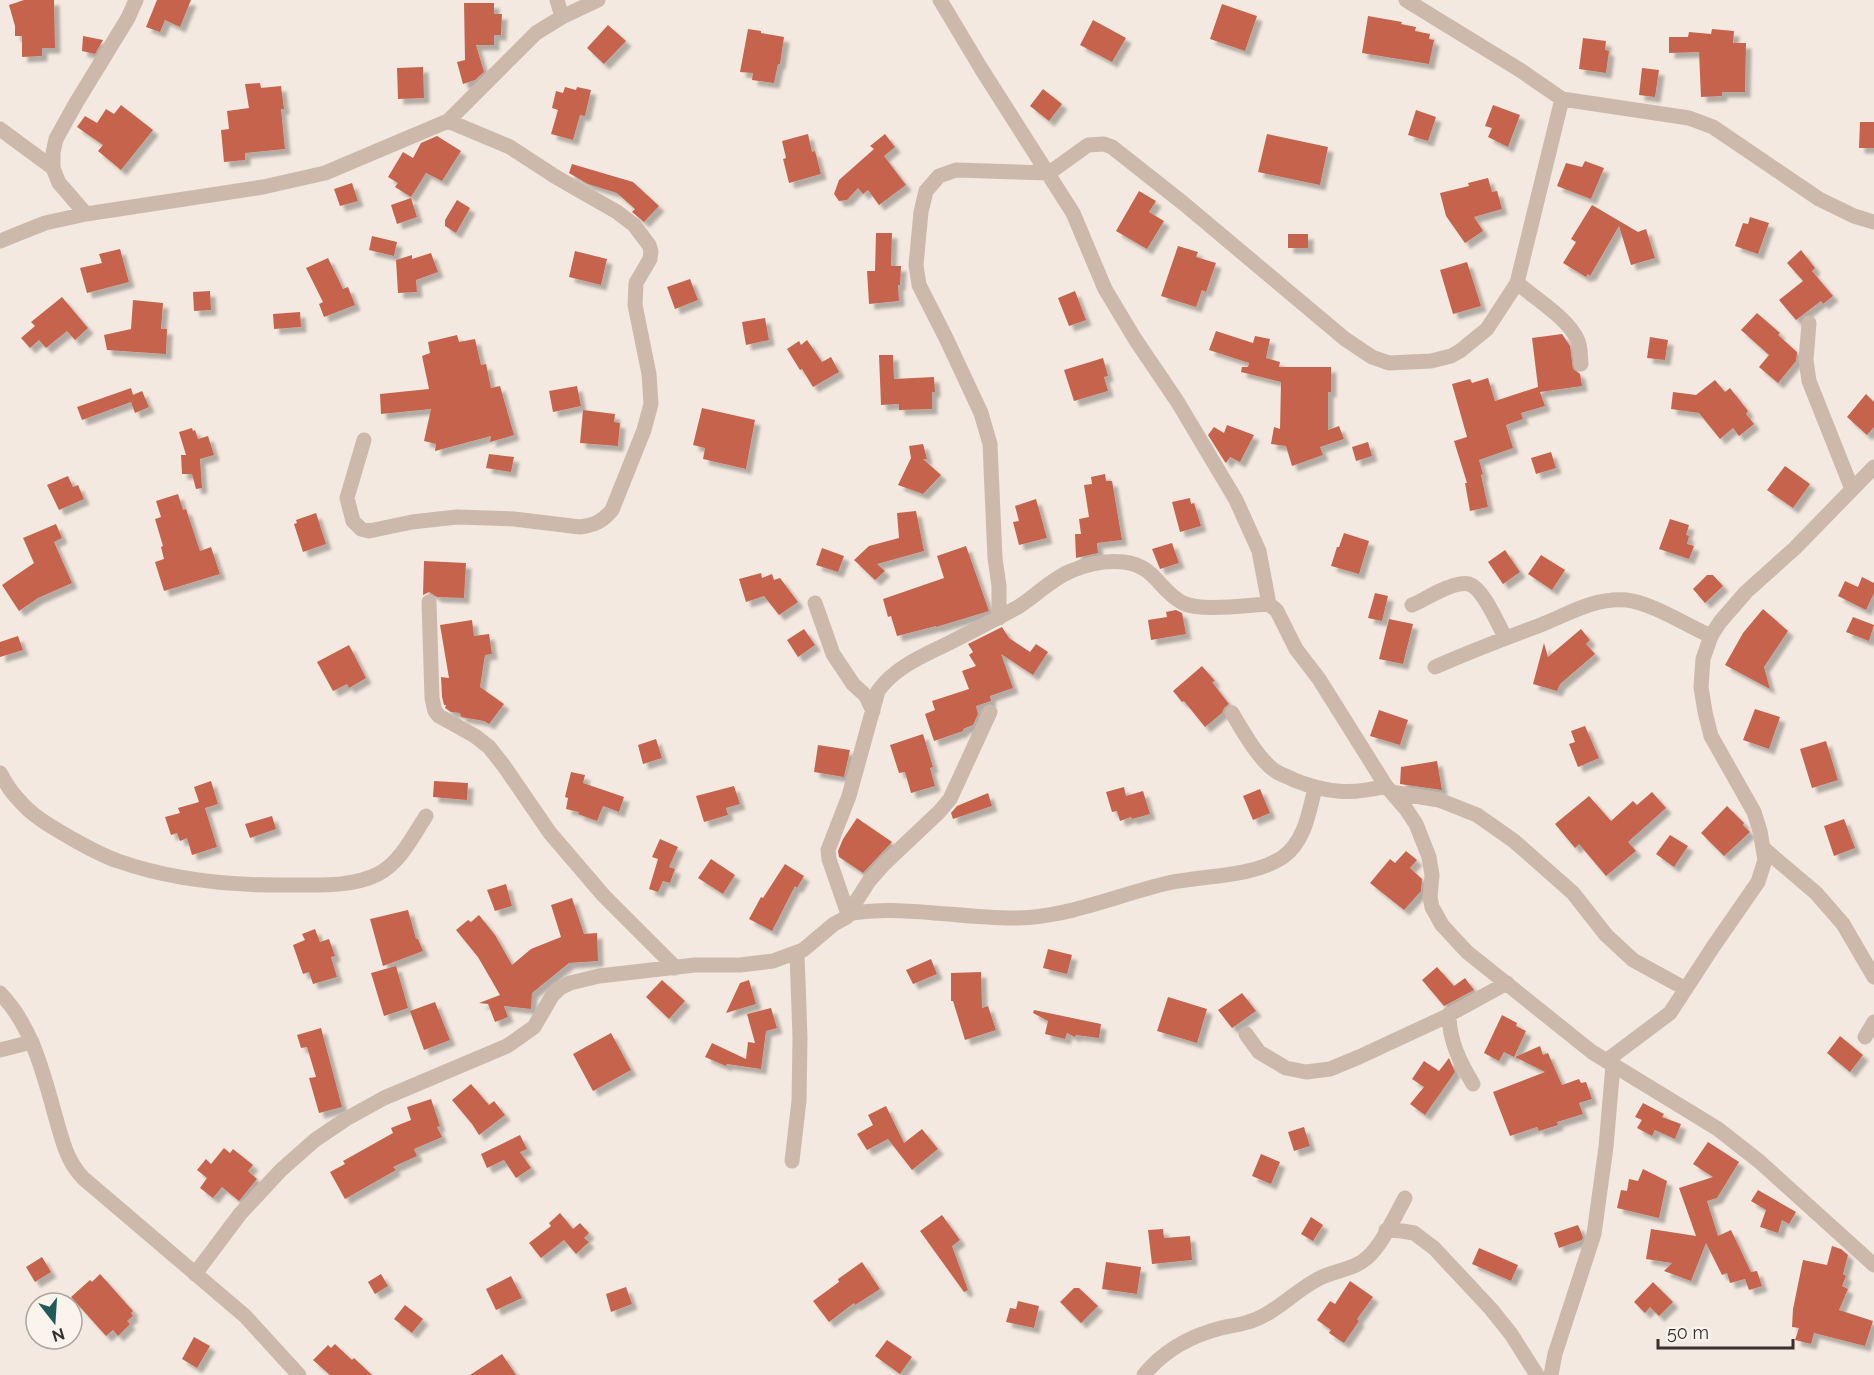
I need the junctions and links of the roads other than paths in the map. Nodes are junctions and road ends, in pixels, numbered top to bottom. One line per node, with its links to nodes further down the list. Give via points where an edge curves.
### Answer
1 (136, 0): 10 (street, via 56,139)
2 (557, 0): 6 (street)
3 (598, 0): 6 (street)
4 (940, 0): 11 (street)
5 (1406, 0): 7 (street)
6 (562, 16): 8 (street, via 525,43)
7 (1562, 99): 13 (street, via 1689,118 1713,127 1819,199); 15 (street)
8 (448, 121): 12 (street, via 325,173 233,192); 18 (street, via 510,147 617,212 645,239 651,255 636,283 635,305 649,374 649,415 612,510 602,522 580,527 457,517 361,529 352,521 347,498)
9 (0, 129): 10 (street)
10 (53, 168): 12 (street, via 62,189)
11 (1048, 174): 15 (street, via 1088,146 1112,147 1345,339 1389,363 1431,361 1460,351 1487,329); 23 (street, via 1073,213 1105,288 1236,500 1258,551); 25 (street, via 956,170 939,176 926,191 921,212 916,265 919,285 981,412 990,444)
12 (86, 214): 14 (street, via 45,223)
13 (1874, 222)
14 (0, 241)
15 (1517, 283): 17 (street, via 1575,335)
16 (1809, 323): 20 (street, via 1809,381)
17 (1581, 364)
18 (364, 440)
19 (1873, 471): 20 (street)
20 (1852, 489): 26 (street, via 1746,592)
21 (429, 602): 39 (street, via 435,711 489,747 550,833 604,896)
22 (815, 603): 29 (street, via 833,654)
23 (1269, 604): 25 (street, via 1184,604 1146,569 1106,561 1070,571); 34 (street)
24 (1412, 605): 27 (street, via 1439,591 1469,584 1478,589)
25 (999, 618): 29 (street, via 896,672 878,692)
26 (1711, 636): 27 (street, via 1626,600 1602,601); 36 (street, via 1703,659 1701,687 1705,712 1711,736 1754,812)
27 (1505, 637): 28 (street)
28 (1435, 667)
29 (873, 711): 37 (street, via 849,796 828,850)
30 (990, 712): 37 (street, via 950,800 884,864)
31 (1232, 712): 33 (street, via 1252,746 1276,772)
32 (0, 773): 35 (street, via 32,813 101,854 170,874 222,882 329,885 367,879 386,870)
33 (1315, 788): 34 (street, via 1349,793); 37 (street, via 1297,844 1261,867 1168,883 1069,912 1035,916 880,910)
34 (1388, 789): 41 (street, via 1416,825 1429,858 1432,907 1442,925 1467,952); 42 (street, via 1439,800 1477,815 1514,841 1573,893 1606,935 1633,960)
35 (426, 816)
36 (1763, 848): 40 (street, via 1816,893 1843,924); 42 (street, via 1765,860 1758,882)
37 (848, 914): 38 (street)
38 (797, 954): 39 (street, via 740,965); 52 (street, via 800,1101)
39 (676, 968): 56 (street, via 598,976 570,983 552,996 534,1027 507,1046 384,1098 346,1119 281,1170 240,1214)
40 (1874, 977)
41 (1506, 983): 44 (street); 50 (street)
42 (1686, 989): 50 (street, via 1670,1013)
43 (0, 993): 48 (street)
44 (1449, 1014): 46 (street, via 1330,1069 1306,1072 1286,1068 1259,1052); 51 (street, via 1456,1052)
45 (1874, 1022): 47 (street)
46 (1246, 1034)
47 (1865, 1037)
48 (32, 1042): 49 (street); 56 (street, via 70,1163)
49 (0, 1050)
50 (1610, 1063): 55 (street, via 1719,1129); 60 (street, via 1606,1148 1594,1234)
51 (1473, 1084)
52 (792, 1161)
53 (1405, 1198): 54 (street)
54 (1386, 1230): 58 (street, via 1369,1256 1358,1264 1312,1282 1248,1323 1183,1341); 59 (street, via 1414,1233 1434,1248 1491,1308)
55 (1874, 1265)
56 (195, 1274): 57 (street, via 245,1316)
57 (299, 1375)
58 (1144, 1375)
59 (1537, 1375)
60 (1551, 1375)

